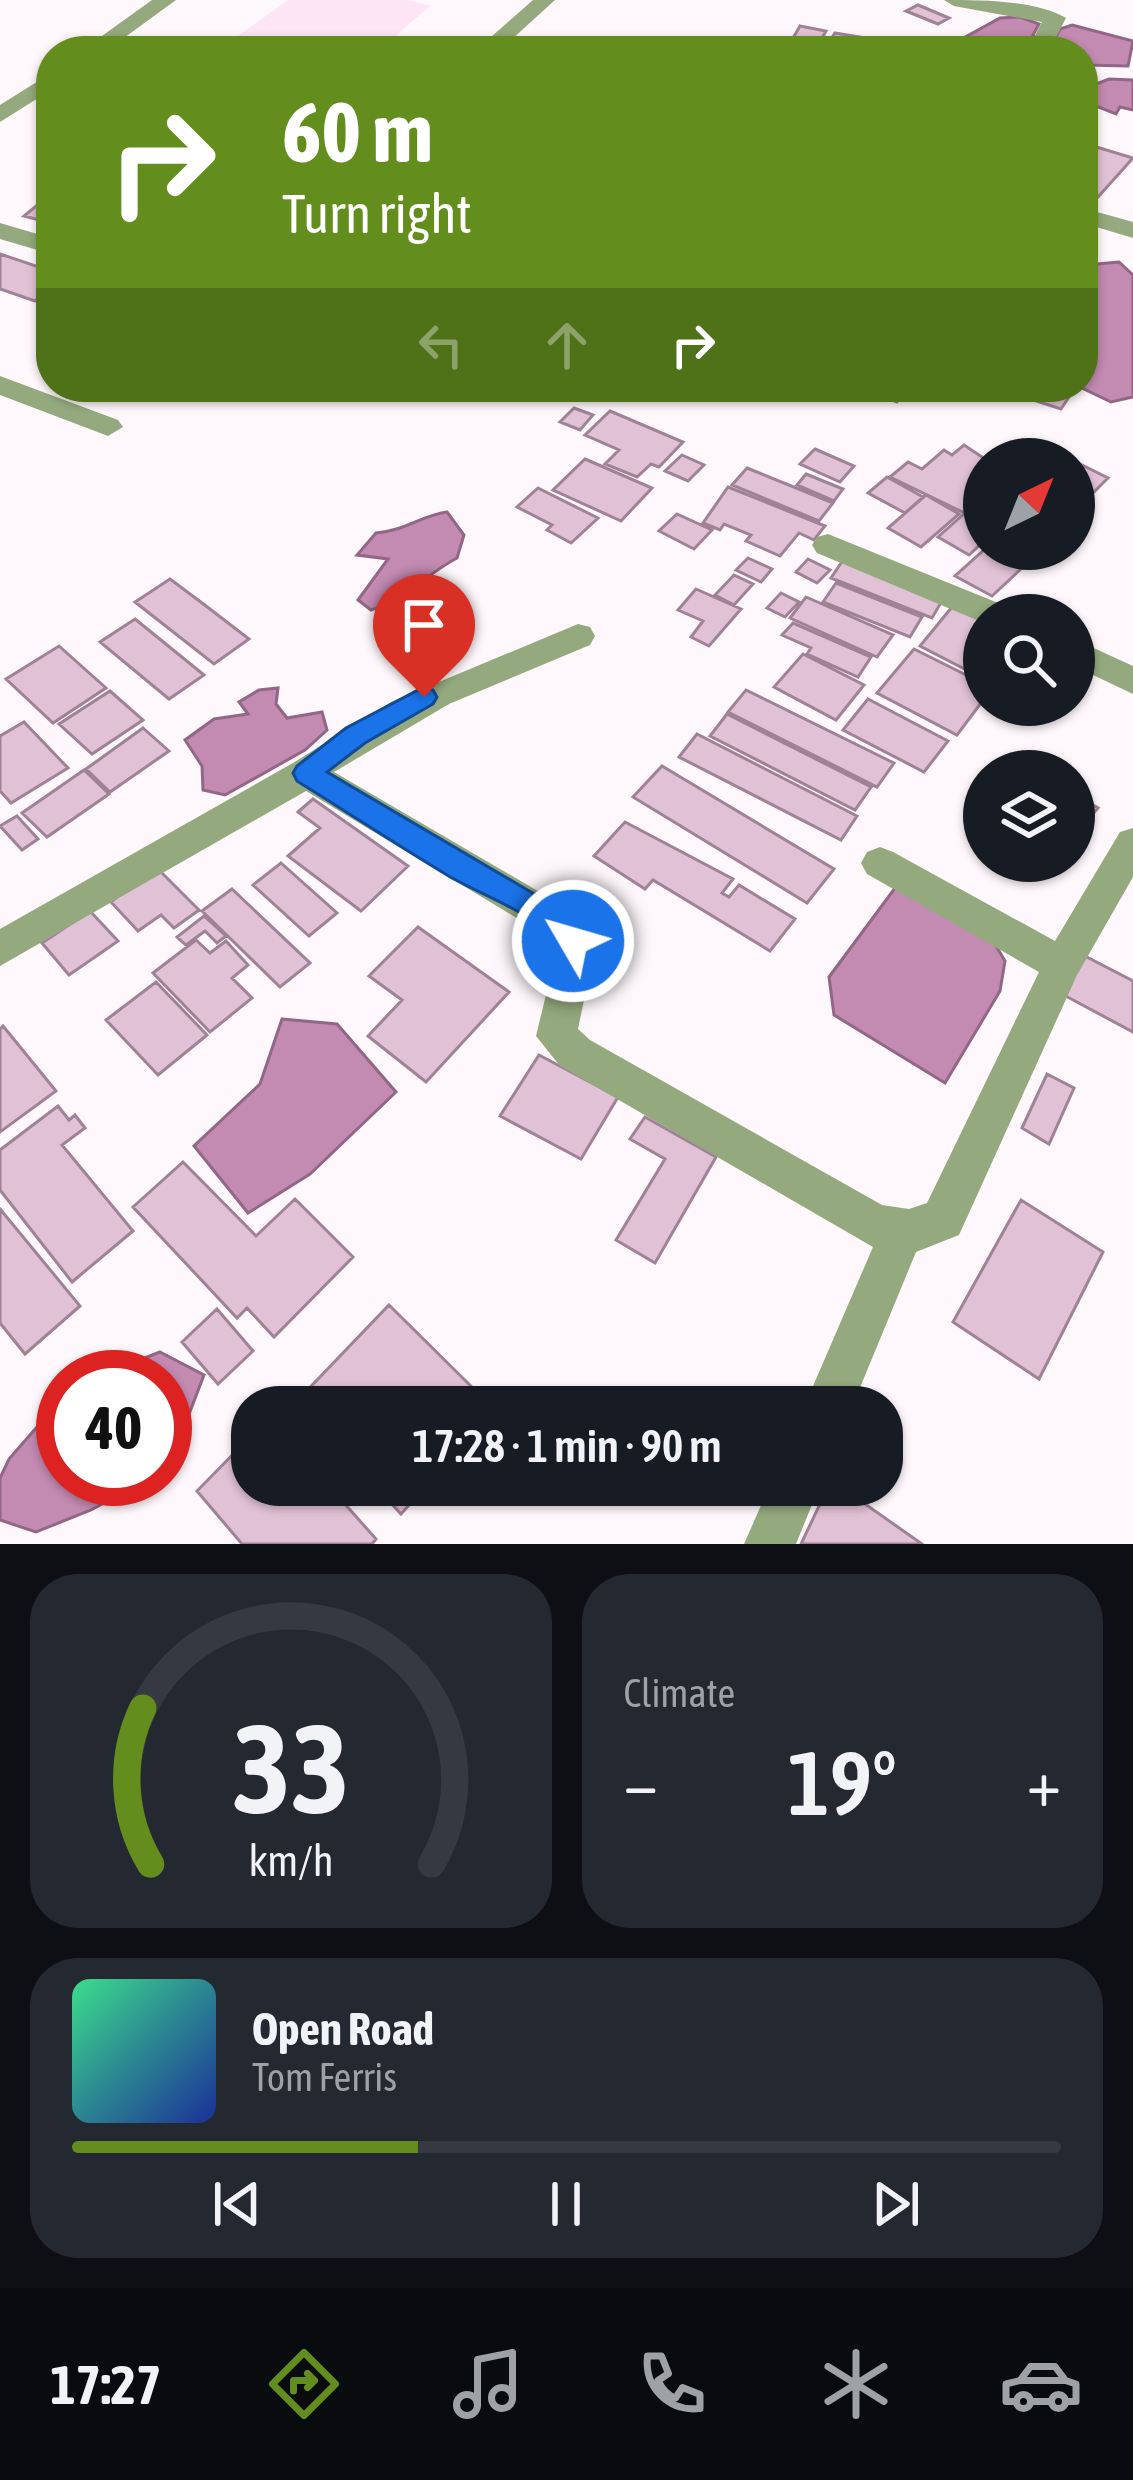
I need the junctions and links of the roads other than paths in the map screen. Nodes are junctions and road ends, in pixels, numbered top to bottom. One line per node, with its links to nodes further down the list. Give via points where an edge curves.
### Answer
1 (166, 0): 4 (street)
2 (545, 0): 5 (street)
3 (954, 0): 6 (street, via 1055,18)
4 (114, 36)
5 (503, 36)
6 (1046, 36)
7 (36, 90): 8 (street)
8 (0, 115)
9 (1098, 219): 10 (street)
10 (1133, 230)
11 (0, 231): 12 (street)
12 (36, 242)
13 (0, 385): 14 (street)
14 (36, 399)
15 (44, 402): 16 (street)
16 (108, 427)
17 (827, 545): 18 (street)
18 (963, 601)
19 (578, 635): 22 (street, via 424,697)
20 (1095, 662): 21 (street)
21 (1133, 681)
22 (307, 773): 25 (street); 27 (street, via 570,930 575,958 557,1036 575,1053)
23 (1133, 843): 26 (street)
24 (880, 862): 26 (street)
25 (0, 949)
26 (1062, 965): 27 (street, via 943,1219)
27 (901, 1234): 28 (street)
28 (837, 1386)
29 (786, 1506): 30 (street)
30 (770, 1544)

